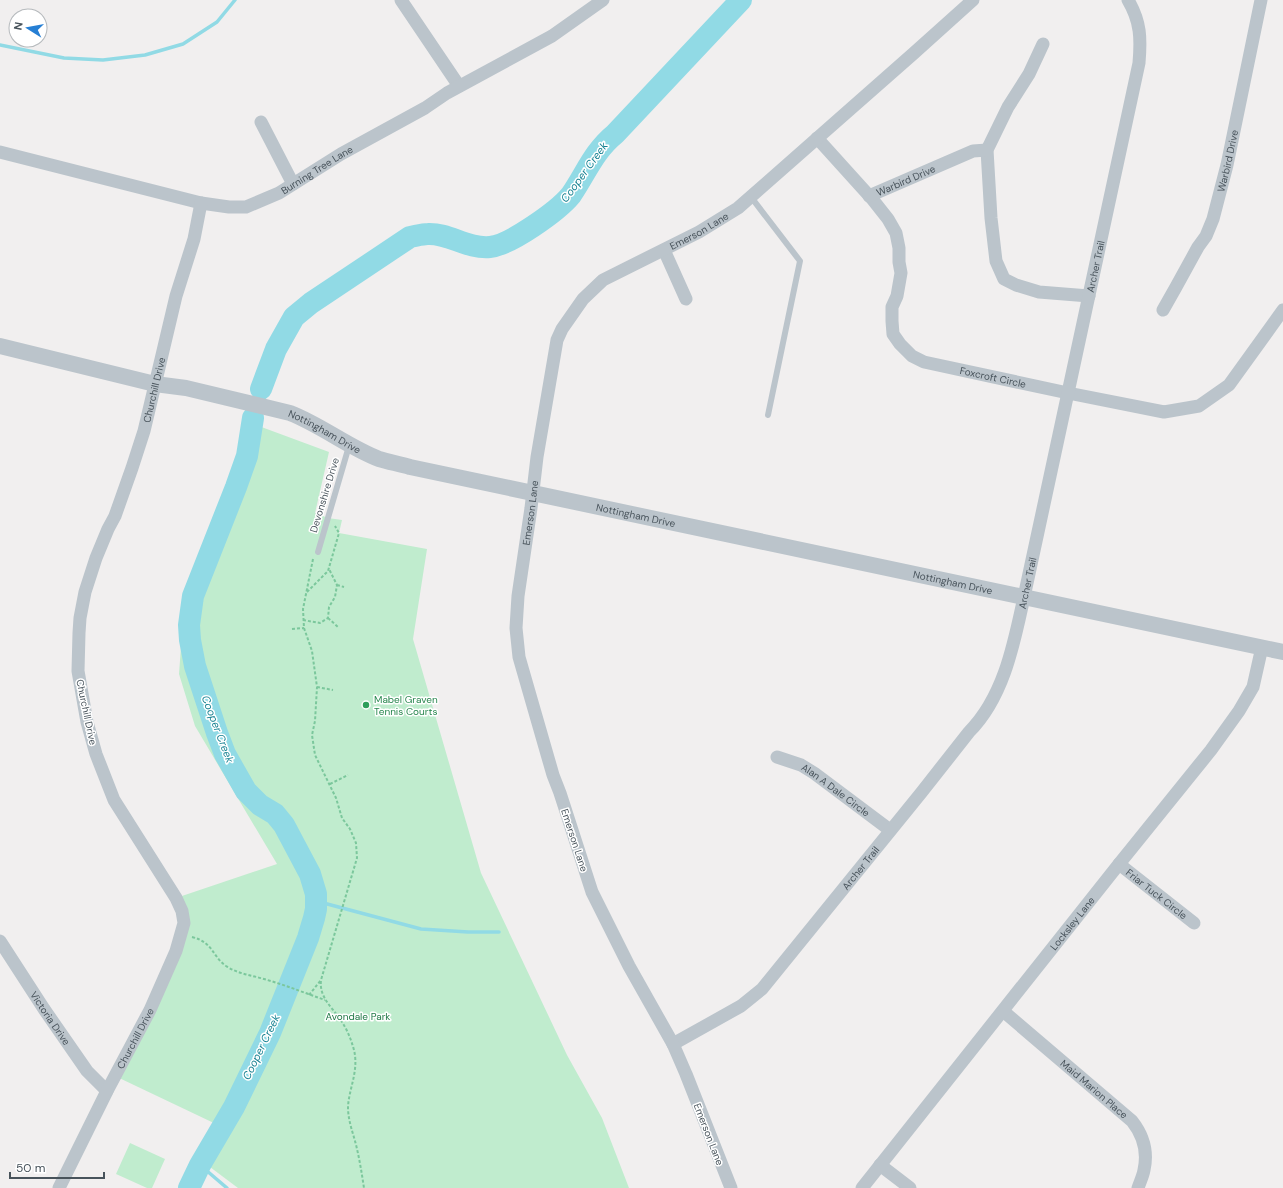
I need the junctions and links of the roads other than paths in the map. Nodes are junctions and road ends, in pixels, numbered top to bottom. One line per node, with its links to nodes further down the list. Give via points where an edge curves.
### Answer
1 (401, 0): 7 (street)
2 (603, 0): 7 (street, Burning Tree Lane, via 552,36)
3 (972, 0): 9 (street, Emerson Lane)
4 (1128, 0): 17 (street, Archer Trail, via 1139,28 1139,63)
5 (1261, 0): 19 (street, Warbird Drive, via 1214,219)
6 (1043, 44): 10 (street)
7 (459, 86): 12 (street, Burning Tree Lane)
8 (261, 122): 12 (street)
9 (817, 138): 13 (street, Emerson Lane); 14 (street, Foxcroft Circle)
10 (987, 150): 14 (street, Warbird Drive, via 972,151); 17 (street, via 996,261 1004,278 1016,285 1039,292)
11 (0, 152): 15 (street, Burning Tree Lane)
12 (293, 184): 15 (street, Burning Tree Lane, via 246,207)
13 (751, 196): 16 (street, Emerson Lane, via 738,208); 24 (lane, via 800,261)
14 (869, 196): 23 (street, Foxcroft Circle, via 896,233 901,273 897,296 892,307 892,321 894,334 912,356 924,362)
15 (201, 203): 22 (street, Churchill Drive, via 194,239 176,296)
16 (664, 250): 18 (street); 26 (street, Emerson Lane, via 603,280 583,299 562,328 557,340)
17 (1089, 296): 23 (street, Archer Trail)
18 (686, 299)
19 (1162, 310)
20 (1283, 310): 23 (street, Foxcroft Circle, via 1229,385 1199,406 1164,412)
21 (0, 346): 22 (street, Nottingham Drive)
22 (155, 384): 25 (street, Nottingham Drive, via 186,388 290,413); 38 (street, Churchill Drive, via 132,468 85,592 80,618 78,671 87,722 114,800 176,898 184,923 176,951 150,1010)
23 (1068, 393): 28 (street, Archer Trail)
24 (768, 415)
25 (350, 444): 26 (street, Nottingham Drive, via 379,459); 27 (lane, Devonshire Drive)
26 (532, 493): 28 (street, Nottingham Drive); 37 (street, Emerson Lane, via 518,596 516,628 519,657 553,776 592,892 629,966)
27 (318, 552)
28 (1024, 597): 29 (street, Nottingham Drive); 32 (street, Archer Trail, via 1012,649 1002,678 988,705 976,724)
29 (1262, 647): 30 (street, Nottingham Drive); 33 (street, Locksley Lane, via 1253,687 1239,711 1211,750)
30 (1283, 652)
31 (777, 757): 32 (street, Alan A Dale Circle, via 801,765 814,773)
32 (890, 830): 37 (street, Archer Trail, via 762,989 742,1006)
33 (1119, 864): 34 (street, Friar Tuck Circle); 36 (street, Locksley Lane)
34 (1194, 923)
35 (0, 941): 38 (street, Victoria Drive, via 87,1071)
36 (1003, 1011): 39 (street, Locksley Lane); 44 (street, Maid Marion Place, via 1132,1121 1139,1130 1145,1152 1144,1170)
37 (673, 1044): 41 (street, Emerson Lane)
38 (107, 1091): 40 (street, Churchill Drive)
39 (880, 1165): 42 (street, Locksley Lane); 43 (street)
40 (59, 1188)
41 (731, 1188)
42 (862, 1188)
43 (910, 1188)
44 (1138, 1188)

